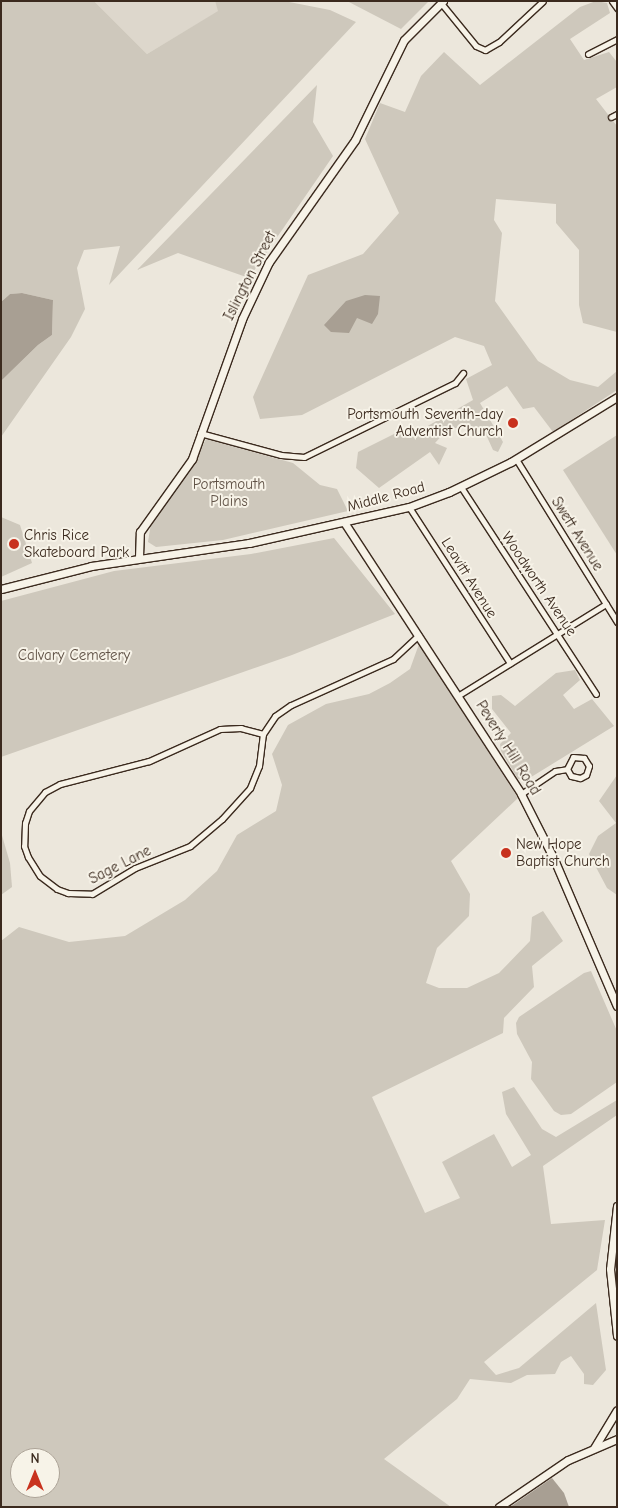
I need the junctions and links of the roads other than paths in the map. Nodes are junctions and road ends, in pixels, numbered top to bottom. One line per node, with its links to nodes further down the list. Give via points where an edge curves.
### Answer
1 (543, 1): 3 (street, via 499,42 484,50 476,46)
2 (612, 1): 4 (street)
3 (442, 2): 11 (street, Islington Street, via 404,40 355,140 269,262 242,319)
4 (617, 8)
5 (617, 39): 6 (street)
6 (588, 54)
7 (617, 114): 8 (street)
8 (611, 117)
9 (463, 373): 11 (street, via 455,383 298,458)
10 (617, 397): 12 (street, Middle Road)
11 (200, 433): 16 (street, Islington Street, via 187,468 143,527 138,542)
12 (516, 459): 13 (street, Middle Road); 18 (street, Swett Avenue)
13 (461, 487): 14 (street, Middle Road); 20 (street, Woodworth Avenue)
14 (409, 507): 15 (street, Middle Road); 22 (street, Leavitt Avenue)
15 (344, 522): 16 (street, Middle Road, via 249,542); 21 (street, Peverly Hill Road)
16 (139, 558): 17 (street, Middle Road)
17 (1, 589)
18 (606, 604): 19 (street, Swett Avenue); 20 (street)
19 (617, 622)
20 (556, 632): 22 (street); 23 (street, Woodworth Avenue)
21 (419, 635): 24 (street, Peverly Hill Road); 25 (street, via 393,659 282,710)
22 (510, 663): 24 (street)
23 (596, 694)
24 (459, 695): 27 (street, Peverly Hill Road)
25 (263, 734): 25 (street, Sage Lane, via 259,766 250,788 222,819 190,846 135,868 92,894 57,889 40,876 28,857 24,846 29,811 45,792 60,784 149,761 220,729 241,728)
26 (567, 769): 26 (street, via 569,760 577,756 584,758 589,766 580,778 571,776); 27 (street, via 555,772)
27 (521, 794): 28 (street, Peverly Hill Road)
28 (614, 989): 29 (street, Peverly Hill Road)
29 (617, 1006)
30 (617, 1206): 31 (street, via 610,1269)
31 (617, 1336)
32 (617, 1410): 34 (street)
33 (617, 1439): 34 (street)
34 (594, 1449): 35 (street, via 549,1472)
35 (499, 1507)

